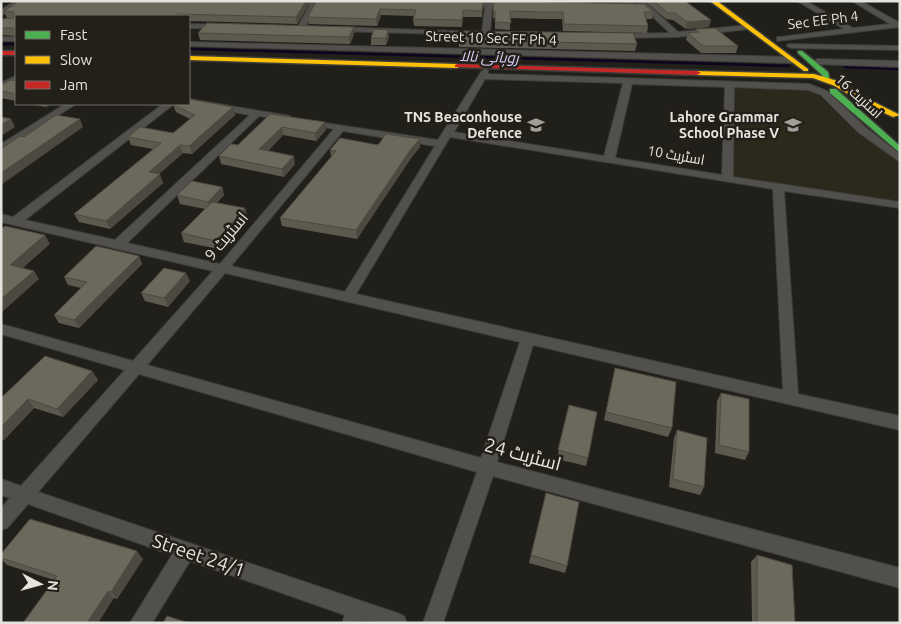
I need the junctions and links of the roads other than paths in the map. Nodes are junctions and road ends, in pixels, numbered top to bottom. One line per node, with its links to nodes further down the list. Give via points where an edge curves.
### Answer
1 (20, 1): 11 (street)
2 (316, 1): 17 (street)
3 (713, 1): 15 (main road)
4 (726, 1): 27 (main road)
5 (800, 1): 20 (street)
6 (854, 1): 12 (street)
7 (489, 3): 8 (street); 10 (street); 21 (street)
8 (460, 4)
9 (637, 4): 23 (street, via 646,7)
10 (518, 5)
11 (1, 14)
12 (899, 25): 20 (street, Sec EE Ph 4)
13 (190, 26): 14 (street)
14 (226, 27)
15 (749, 27): 23 (street); 32 (main road)
16 (292, 28): 17 (street)
17 (301, 28): 18 (street)
18 (311, 29)
19 (330, 29): 21 (street)
20 (851, 30): 27 (street, Sec EE Ph 4)
21 (486, 33): 22 (street)
22 (496, 33)
23 (678, 35): 24 (street)
24 (601, 36)
25 (1, 38): 26 (street)
26 (15, 39)
27 (780, 39): 32 (main road)
28 (190, 44): 32 (street, Street 10 Sec FF Ph 4)
29 (900, 48): 32 (street, Street 10 Sec FF Ph 4)
30 (1, 53): 31 (main road)
31 (15, 53)
32 (794, 53): 36 (main road); 41 (main road)
33 (1, 58): 35 (main road)
34 (190, 58): 41 (main road)
35 (15, 59)
36 (817, 62): 38 (street); 50 (main road)
37 (190, 63): 39 (main road)
38 (900, 64)
39 (484, 74): 40 (main road); 52 (street)
40 (602, 78): 41 (main road); 43 (street)
41 (821, 79): 50 (main road); 55 (main road, اسٹریٹ 16)
42 (15, 80): 45 (street)
43 (628, 81): 44 (street); 56 (street)
44 (730, 83): 57 (street, via 798,85 818,89 862,130); 58 (street)
45 (1, 88)
46 (190, 102): 49 (street)
47 (69, 105): 54 (street)
48 (168, 105): 62 (street)
49 (256, 113): 51 (street); 63 (street)
50 (898, 116)
51 (341, 127): 53 (street); 64 (street, اسٹریٹ 9)
52 (448, 134): 53 (street); 56 (street, اسٹریٹ 10)
53 (442, 144): 65 (street)
54 (1, 149)
55 (900, 151)
56 (609, 159): 58 (street, اسٹریٹ 10)
57 (900, 159)
58 (727, 179): 59 (street, اسٹریٹ 10)
59 (778, 186): 60 (street, اسٹریٹ 10); 69 (street)
60 (900, 205)
61 (1, 218): 62 (street)
62 (16, 221): 63 (street)
63 (117, 245): 64 (street)
64 (222, 268): 65 (street); 68 (street, اسٹریٹ 9)
65 (348, 297): 67 (street)
66 (1, 329): 68 (street)
67 (528, 338): 69 (street); 71 (street)
68 (136, 367): 71 (street, اسٹریٹ 24); 73 (street, اسٹریٹ 9)
69 (791, 398): 70 (street)
70 (900, 423)
71 (488, 466): 76 (street, اسٹریٹ 24); 80 (street)
72 (1, 487): 73 (street, Street 24/1)
73 (25, 495): 74 (street, اسٹریٹ 9); 75 (street, Street 24/1)
74 (1, 522)
75 (185, 551): 77 (street, Street 24/1); 78 (street)
76 (900, 578)
77 (355, 616): 79 (street, Street 24/1)
78 (140, 623)
79 (397, 623)
80 (433, 623)

